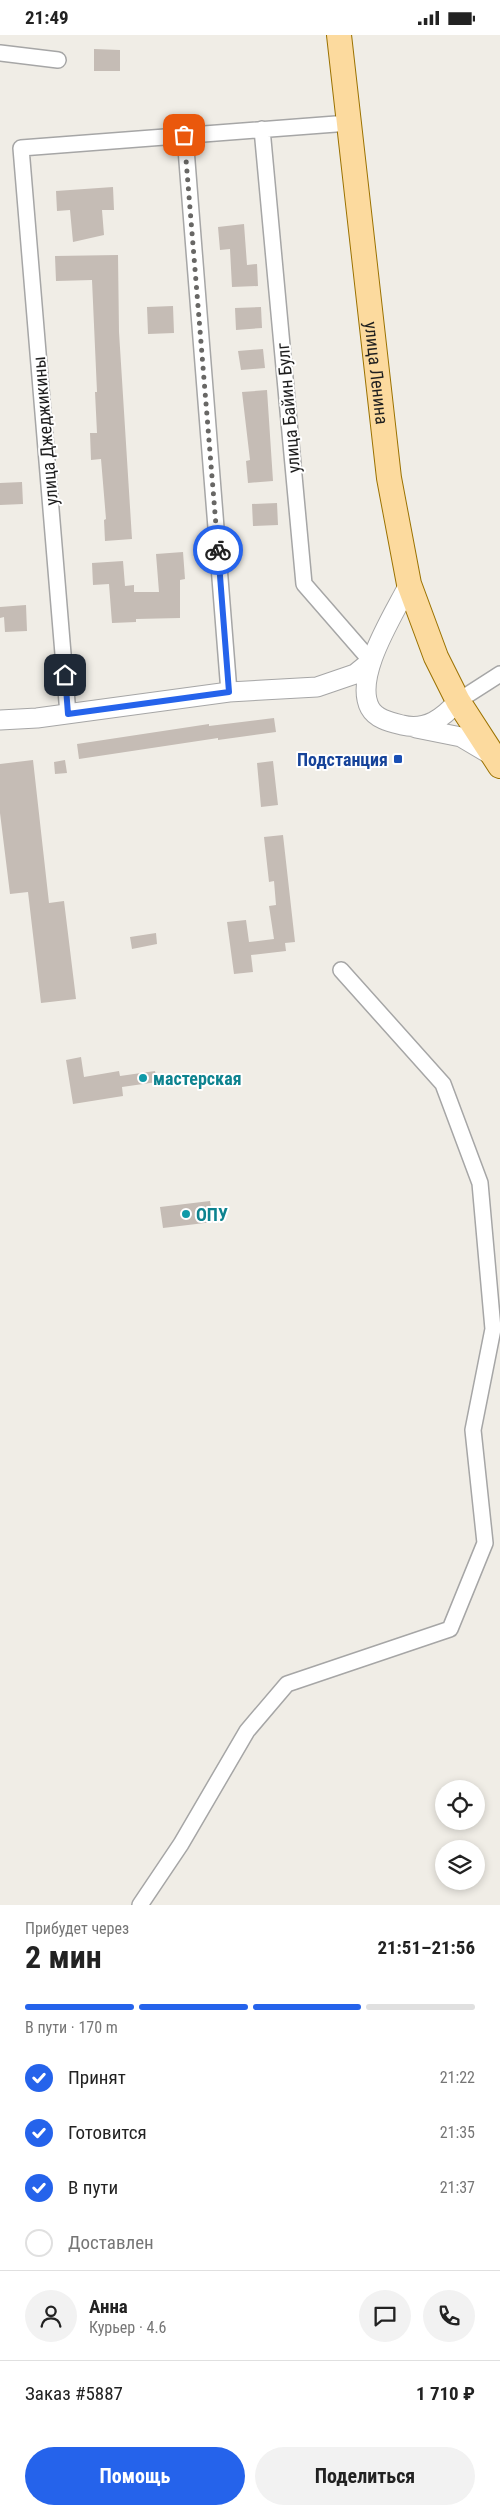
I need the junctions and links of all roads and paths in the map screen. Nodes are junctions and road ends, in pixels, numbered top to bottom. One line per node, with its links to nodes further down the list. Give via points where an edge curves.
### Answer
1 (339, 35): 4 (main road, улица Ленина)
2 (0, 53): 3 (street)
3 (58, 60)
4 (349, 123): 5 (street); 7 (main road, улица Ленина, via 389,479)
5 (262, 129): 6 (street); 10 (street, улица Байин Булг, via 304,584)
6 (184, 135): 13 (street); 16 (street, улица Джеджикины, via 21,149)
7 (409, 584): 8 (main road, улица Ленина); 9 (street)
8 (424, 626): 9 (street, via 399,621); 14 (main road, улица Ленина)
9 (388, 628): 10 (street)
10 (371, 661): 12 (street, via 355,674); 15 (street, via 366,685)
11 (500, 674): 14 (street)
12 (317, 687): 13 (street); 15 (street, via 343,691)
13 (229, 692): 16 (street)
14 (458, 701): 18 (street, via 444,717 428,725); 19 (main road, улица Ленина)
15 (370, 709): 18 (street, via 383,720)
16 (68, 714): 17 (street)
17 (0, 720)
18 (410, 727): 19 (street, via 461,737)
19 (497, 761)
20 (341, 970): 21 (street, via 443,1084 480,1183 493,1329 473,1430 485,1543 450,1629 288,1684 247,1731)
21 (140, 1905)

